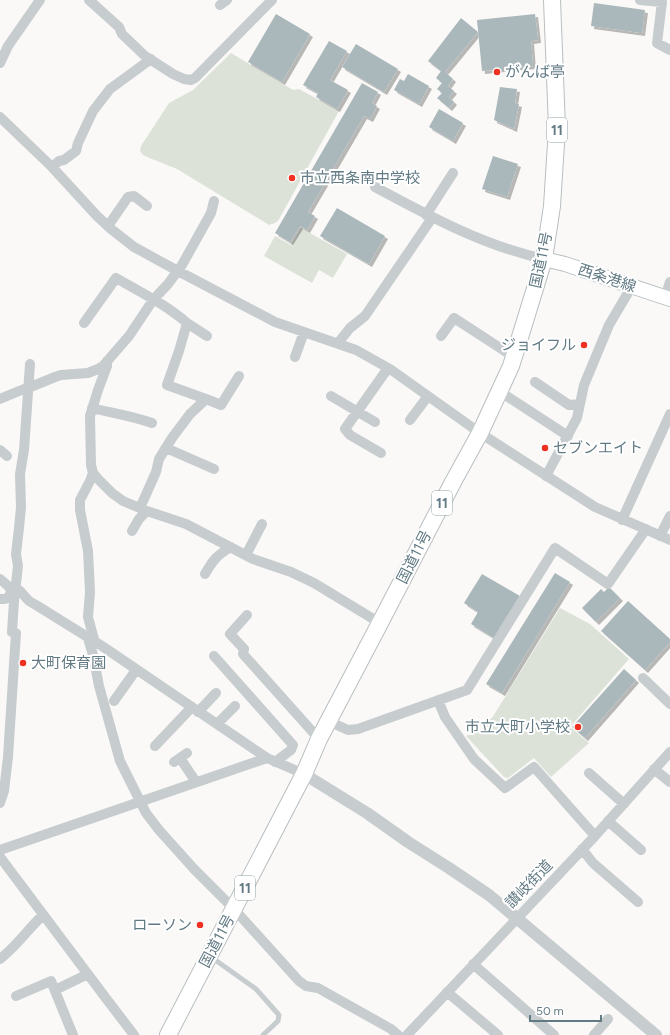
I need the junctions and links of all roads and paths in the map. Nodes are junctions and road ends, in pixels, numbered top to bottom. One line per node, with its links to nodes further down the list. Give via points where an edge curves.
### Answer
1 (40, 0): 8 (street, via 8,46)
2 (89, 0): 7 (street)
3 (272, 0): 7 (street, via 191,80 173,74)
4 (552, 0): 17 (highway, 国道11号 / 11, via 557,128 552,206)
5 (640, 0): 6 (street, via 662,2 657,43)
6 (670, 50)
7 (151, 59): 10 (street, via 110,89 93,111 76,150)
8 (0, 63)
9 (2, 120): 10 (street)
10 (52, 167): 16 (street)
11 (453, 173): 15 (street)
12 (375, 187): 15 (street)
13 (214, 201): 18 (street, via 211,213)
14 (147, 206): 16 (street, via 134,196 128,197)
15 (429, 216): 17 (street, via 521,254); 28 (street, via 365,316 350,328)
16 (108, 226): 18 (street, via 134,247)
17 (544, 259): 20 (main road, 西条港線); 30 (highway, 国道11号 / 11)
18 (178, 271): 22 (street); 25 (street, via 275,322)
19 (670, 282): 21 (street)
20 (632, 286): 21 (main road, 西条港線); 42 (street, via 609,325 584,385)
21 (667, 298)
22 (153, 300): 23 (street, via 116,278); 24 (street); 31 (street, via 129,336)
23 (84, 322)
24 (187, 323): 26 (street); 41 (street, via 167,385)
25 (304, 332): 28 (street); 29 (street)
26 (207, 336)
27 (441, 336): 30 (street, via 454,318)
28 (338, 344): 33 (street, via 356,350)
29 (295, 357)
30 (514, 357): 37 (highway, 国道11号 / 11)
31 (107, 361): 36 (street, via 93,371 61,375); 43 (street)
32 (30, 364): 36 (street)
33 (388, 368): 39 (street); 44 (street)
34 (239, 376): 41 (street, via 221,405)
35 (535, 382): 42 (street, via 569,405)
36 (28, 388): 40 (street); 68 (street, via 20,474 16,554 18,566)
37 (499, 391): 49 (highway, 国道11号 / 11); 50 (street)
38 (330, 396): 44 (street)
39 (428, 396): 46 (street); 49 (street)
40 (0, 399)
41 (206, 399): 51 (street, via 190,414)
42 (580, 404): 50 (street, via 577,418)
43 (92, 408): 48 (street); 54 (street, via 90,416)
44 (357, 411): 47 (street); 52 (street, via 345,428 350,435)
45 (670, 414): 58 (street)
46 (410, 420)
47 (375, 422)
48 (152, 423)
49 (480, 433): 55 (street); 71 (highway, 国道11号 / 11)
50 (568, 436): 55 (street)
51 (166, 448): 53 (street); 56 (street, via 159,460)
52 (380, 453)
53 (214, 470)
54 (93, 473): 56 (street, via 112,493); 72 (street, via 80,500 88,551 88,616)
55 (546, 476): 58 (street, via 594,507)
56 (143, 510): 61 (street); 64 (street, via 186,524)
57 (670, 516): 62 (street)
58 (622, 520): 60 (street)
59 (262, 524): 65 (street)
60 (646, 529): 62 (street); 77 (street, via 608,584 555,548 467,690)
61 (132, 531)
62 (660, 536): 63 (street)
63 (670, 540)
64 (231, 547): 65 (street); 66 (street, via 221,552)
65 (246, 555): 71 (street, via 314,583)
66 (205, 574)
67 (0, 579): 68 (street)
68 (13, 590): 69 (street, via 10,596); 72 (street, via 20,591 29,601); 97 (street, via 12,632 16,633 8,756)
69 (0, 599)
70 (247, 615): 86 (street, via 230,634 244,649 242,654)
71 (380, 623): 84 (highway, 国道11号 / 11)
72 (92, 640): 74 (street); 96 (street, via 99,686 120,761)
73 (214, 656): 83 (street, via 235,672)
74 (136, 670): 78 (street); 82 (street)
75 (643, 678): 80 (street)
76 (216, 693): 82 (street)
77 (438, 700): 84 (street, via 358,729 348,730); 100 (street, via 445,717 474,759 505,788 534,767)
78 (114, 701)
79 (270, 703): 83 (street)
80 (670, 704)
81 (235, 706): 85 (street)
82 (195, 709): 85 (street); 87 (street)
83 (262, 710): 90 (street, via 292,745 291,750)
84 (328, 721): 86 (highway, 国道11号 / 11)
85 (217, 724): 90 (street)
86 (319, 739): 93 (highway, 国道11号 / 11)
87 (155, 746)
88 (670, 752): 91 (street, 讃岐街道)
89 (181, 758): 94 (street)
90 (271, 760): 93 (street); 94 (street)
91 (654, 769): 95 (street); 98 (street, 讃岐街道)
92 (589, 773): 98 (street)
93 (304, 774): 106 (highway, 国道11号 / 11); 108 (street, via 455,872)
94 (196, 782): 96 (street)
95 (670, 782)
96 (140, 802): 102 (street); 106 (street, via 180,854)
97 (0, 803)
98 (624, 804): 99 (street, 讃岐街道)
99 (608, 821): 100 (street, 讃岐街道); 103 (street)
100 (594, 836): 101 (street, 讃岐街道)
101 (582, 849): 105 (street); 108 (street, 讃岐街道)
102 (0, 850)
103 (641, 850)
104 (0, 857): 107 (street)
105 (638, 902)
106 (234, 908): 109 (highway, 国道11号 / 11); 121 (street, via 299,981 306,986 318,988)
107 (43, 915): 110 (street); 112 (street)
108 (517, 918): 111 (street, 讃岐街道); 126 (street)
109 (210, 956): 119 (highway, 国道11号 / 11); 120 (lane, via 256,989 279,1015 278,1022)
110 (0, 959)
111 (473, 964): 114 (street, 讃岐街道); 124 (street)
112 (88, 974): 113 (street); 117 (street)
113 (55, 990): 115 (street, via 51,981); 118 (street)
114 (447, 992): 122 (street, 讃岐街道); 123 (street)
115 (16, 996)
116 (608, 1019): 125 (street)
117 (131, 1034)
118 (73, 1035)
119 (168, 1035)
120 (263, 1035)
121 (398, 1035)
122 (407, 1035)
123 (498, 1035)
124 (554, 1035)
125 (594, 1035)
126 (656, 1035)

